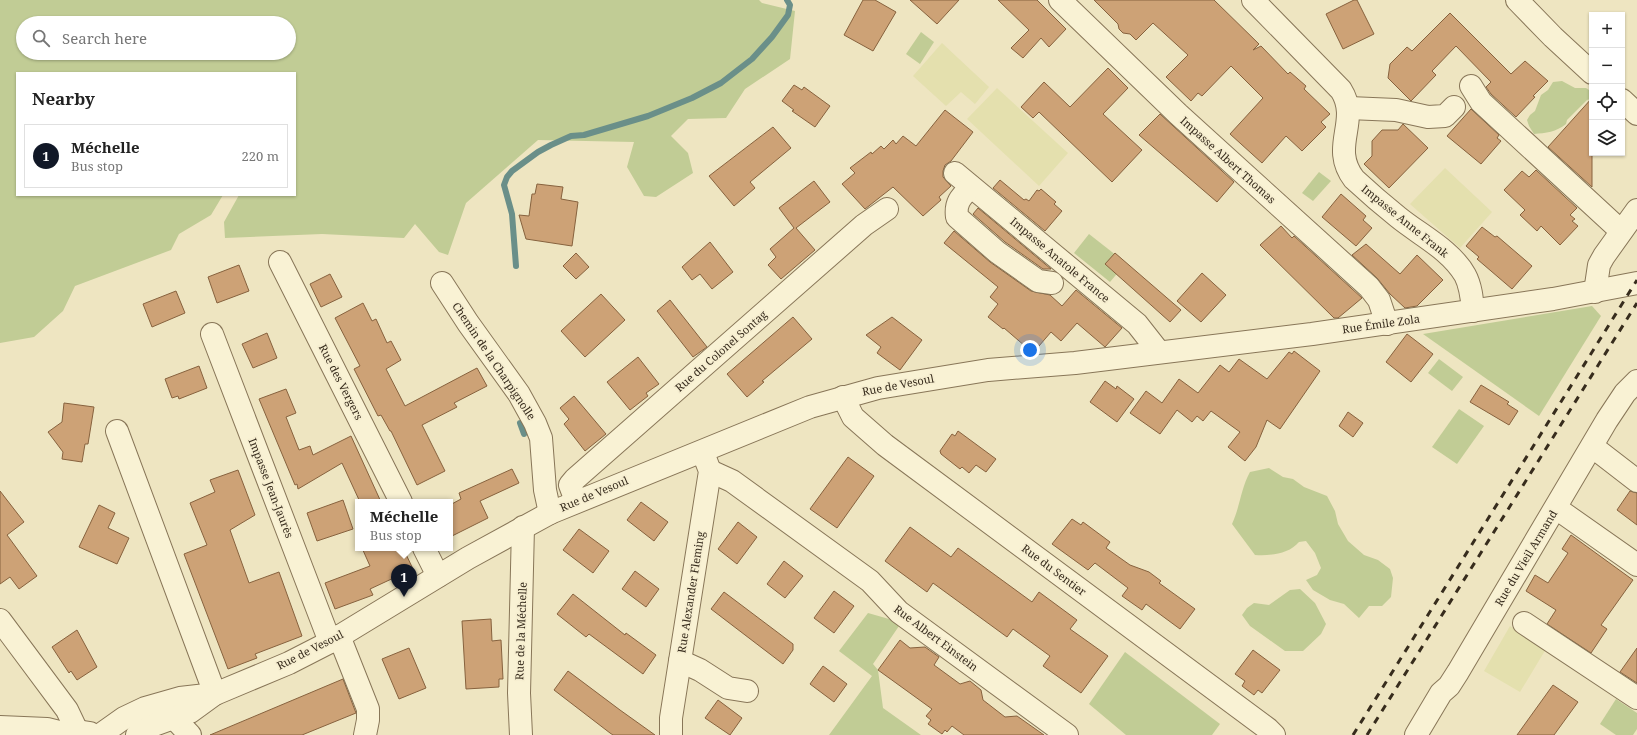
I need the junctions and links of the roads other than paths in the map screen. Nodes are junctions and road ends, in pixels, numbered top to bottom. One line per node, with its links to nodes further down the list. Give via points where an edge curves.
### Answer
1 (1060, 0): 19 (street, Impasse Albert Thomas, via 1178,114 1369,287 1379,300)
2 (1253, 0): 8 (street, via 1341,90)
3 (1517, 0): 4 (street)
4 (1589, 70)
5 (1471, 86): 12 (street, via 1481,102)
6 (1625, 103): 9 (street)
7 (1454, 107): 8 (street, via 1445,116 1428,117 1396,110)
8 (1349, 108): 18 (street, Impasse Anne Frank, via 1343,151 1349,173 1398,218 1433,242 1454,262 1470,286)
9 (1637, 114)
10 (887, 209): 31 (street, Rue du Colonel Sontag, via 864,225 575,479 570,485 570,490)
11 (1637, 210): 12 (street)
12 (1621, 231): 17 (street, via 1599,265)
13 (280, 262): 30 (street, Rue des Vergers)
14 (442, 283): 33 (street, Chemin de la Charpignolle, via 519,394 535,423 541,438)
15 (1052, 284): 21 (street, Impasse Anatole France, via 1038,281 957,217 956,208 963,180 1137,324)
16 (1637, 284): 17 (street, Rue Émile Zola)
17 (1595, 292): 18 (street, Rue Émile Zola)
18 (1473, 311): 19 (street, Rue Émile Zola)
19 (1387, 324): 21 (street, Rue Émile Zola)
20 (212, 334): 40 (street, Impasse Jean-Jaurès)
21 (1159, 352): 22 (street, Rue Émile Zola)
22 (1125, 358): 24 (street, Rue de Vesoul, via 988,370 878,388)
23 (1637, 381): 26 (street, Rue du Vieil Armand, via 1625,393)
24 (843, 397): 27 (street, Rue de Vesoul, via 810,407); 55 (street, Rue du Sentier, via 853,417 885,445 1268,728)
25 (117, 431): 43 (street)
26 (1593, 447): 29 (street); 32 (street, Rue du Vieil Armand)
27 (702, 450): 28 (street, Rue Alexander Fleming); 31 (street, Rue de Vesoul)
28 (710, 471): 41 (street, Rue Alexander Fleming); 54 (street, Rue Albert Einstein, via 732,481 870,581 899,612)
29 (1637, 481)
30 (399, 499)
31 (576, 501): 33 (street, Rue de Vesoul)
32 (1556, 508): 36 (street); 56 (street, Rue du Vieil Armand, via 1458,672 1441,693)
33 (550, 513): 34 (street, Rue de Vesoul)
34 (523, 527): 37 (street, Rue de Vesoul); 52 (street, Rue de la Méchelle, via 519,693)
35 (426, 551): 37 (street)
36 (1637, 565)
37 (438, 576): 40 (street, Rue de Vesoul)
38 (0, 620): 47 (street)
39 (1524, 623): 44 (street)
40 (335, 639): 43 (street, Rue de Vesoul); 51 (street, Impasse Jean-Jaurès, via 368,709)
41 (680, 661): 42 (street, via 728,688); 53 (street, Rue Alexander Fleming, via 670,718)
42 (747, 691)
43 (215, 694): 45 (street, Rue de Vesoul)
44 (1637, 698)
45 (177, 708): 48 (street, Rue de Vesoul, via 133,713); 49 (street); 50 (street)
46 (0, 727): 47 (street, via 47,729 68,734)
47 (85, 733)
48 (100, 735)
49 (137, 735)
50 (190, 735)
51 (365, 735)
52 (521, 735)
53 (671, 735)
54 (1067, 735)
55 (1274, 735)
56 (1416, 735)

